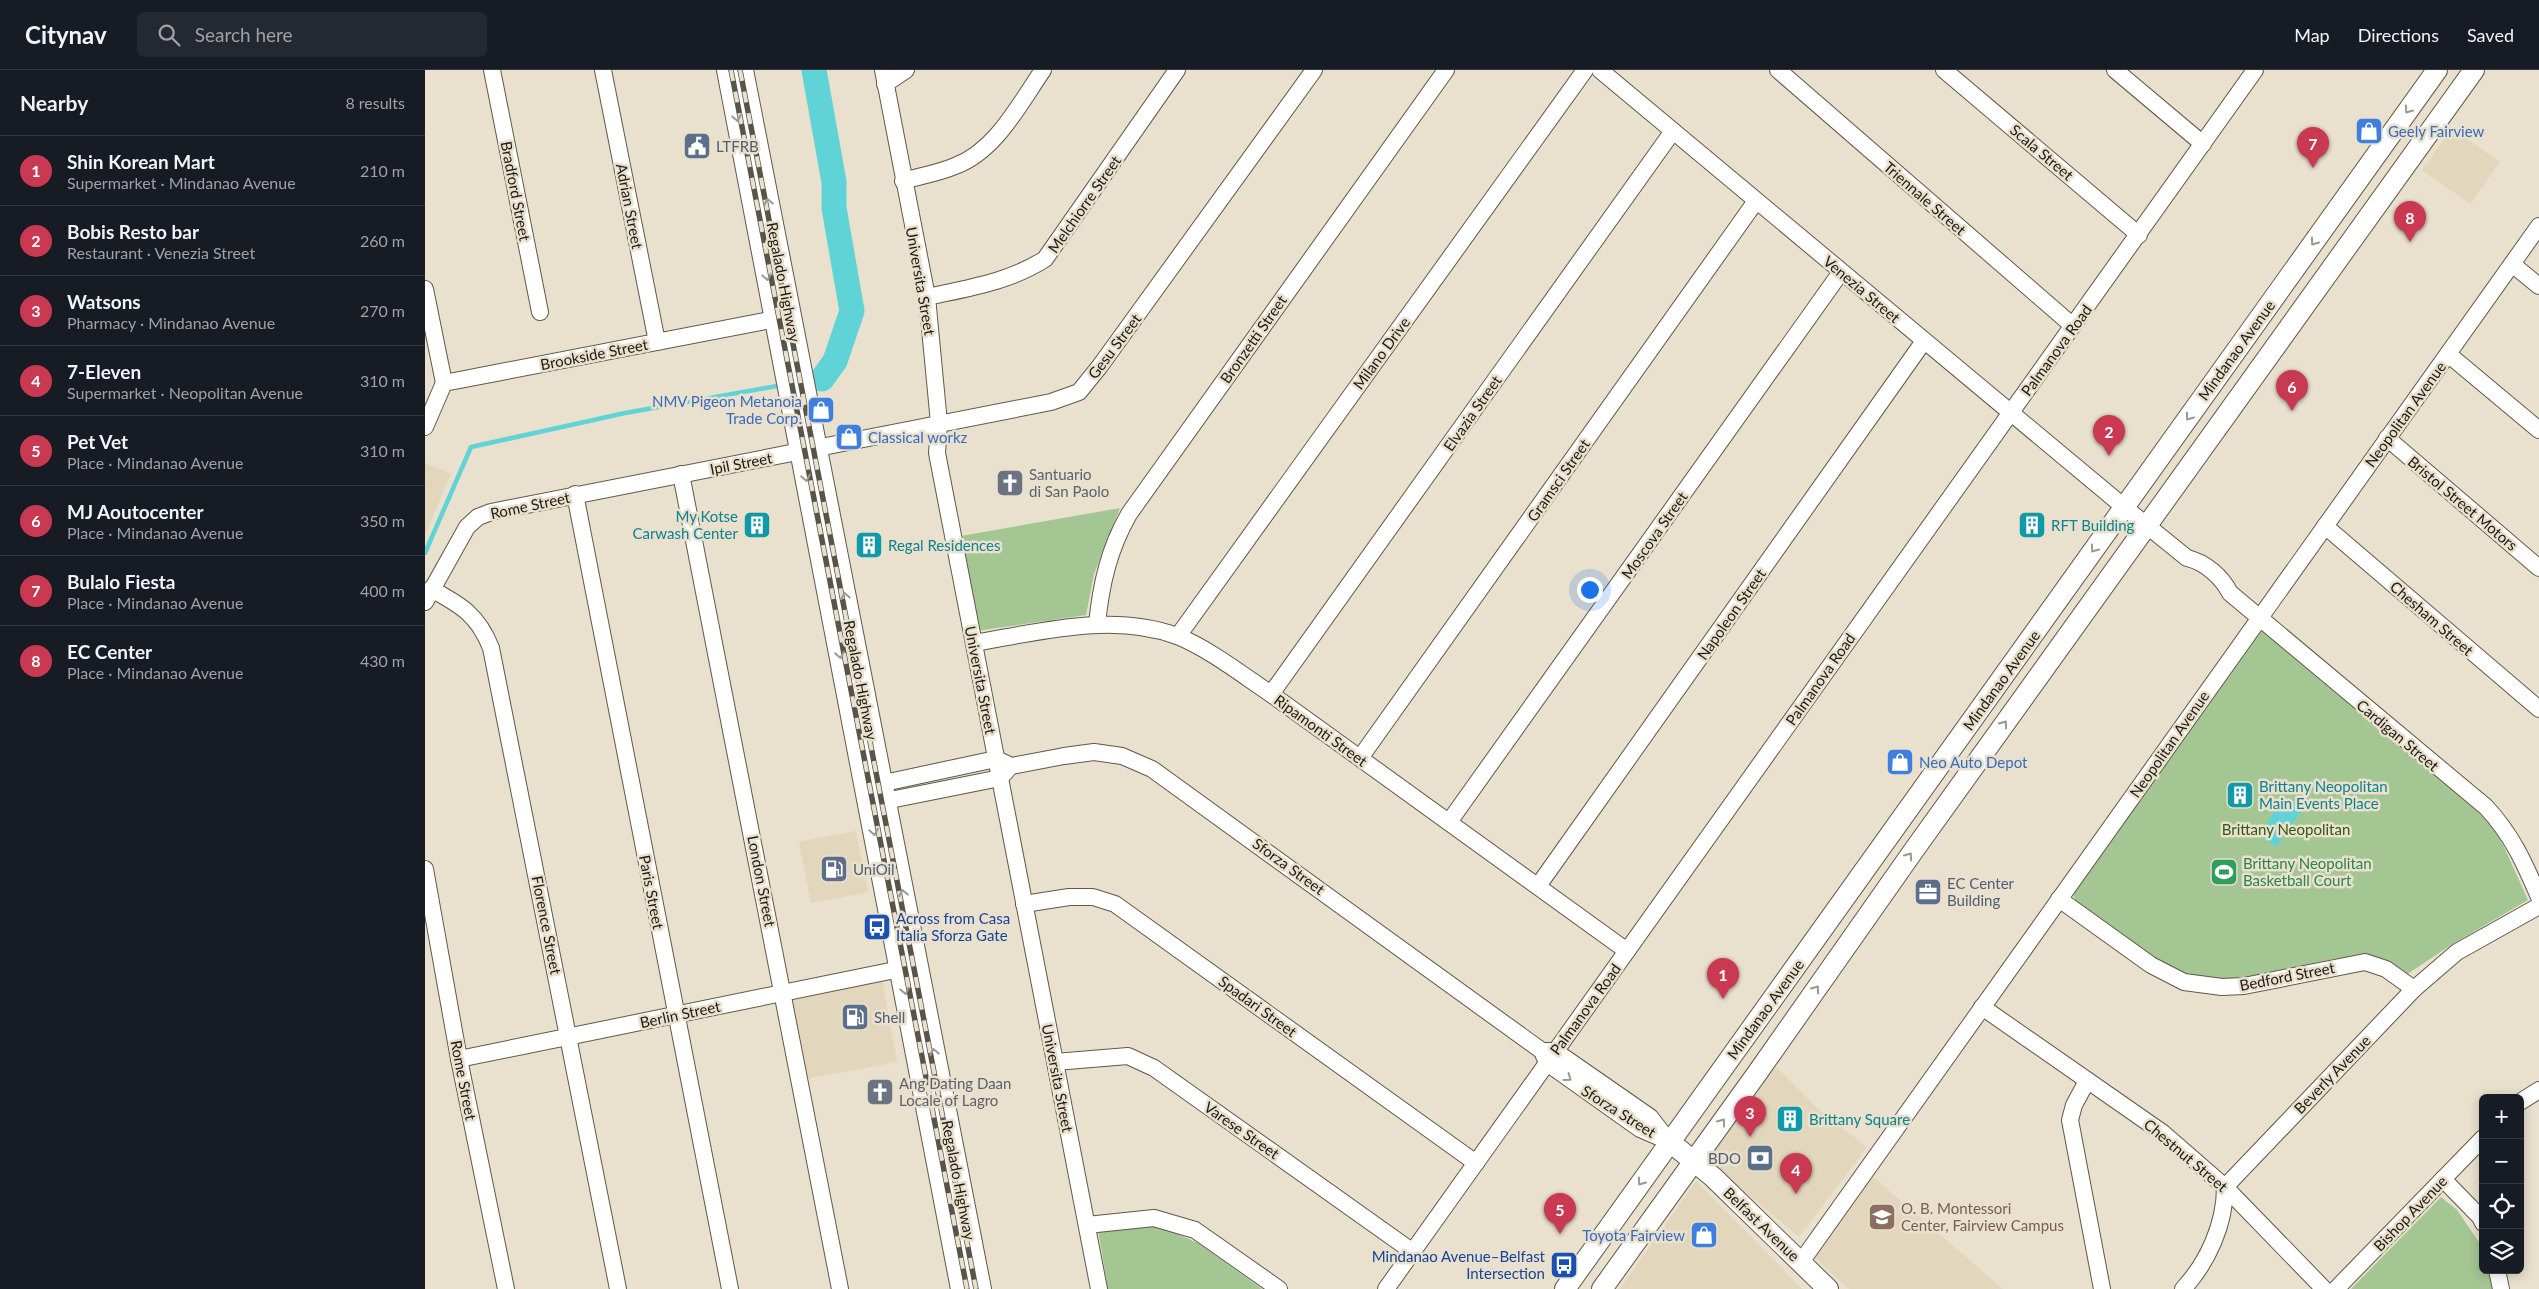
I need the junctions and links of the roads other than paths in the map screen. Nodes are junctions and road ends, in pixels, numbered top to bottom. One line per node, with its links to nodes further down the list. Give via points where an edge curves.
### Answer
1 (492, 70): 30 (street, Bradford Street)
2 (603, 70): 35 (street, Adrian Street)
3 (727, 70): 31 (main road, Regalado Highway, one-way to 31)
4 (743, 70): 31 (main road, Regalado Highway, one-way to 4)
5 (906, 70): 18 (street)
6 (1043, 70): 21 (street, via 1005,125 983,150 957,166)
7 (1177, 70): 29 (street, Melchiorre Street, via 1045,259 1000,281)
8 (1315, 70): 39 (street, Gesu Street, via 1079,392 1051,402)
9 (1445, 70): 52 (street, Bronzetti Street, via 1129,514 1115,539 1106,568)
10 (1585, 70): 53 (street, Milano Drive)
11 (1601, 70): 19 (street, Venezia Street)
12 (1778, 70): 32 (street, Triennale Street)
13 (1944, 70): 24 (street, Scala Street)
14 (2115, 70): 20 (street)
15 (2255, 70): 20 (street, Palmanova Road)
16 (2437, 70): 46 (main road, Mindanao Avenue, one-way to 46)
17 (2474, 70): 47 (main road, Mindanao Avenue)
18 (884, 77): 21 (street, Universita Street)
19 (1673, 131): 22 (street, Venezia Street); 55 (street, Elvazia Street)
20 (2203, 144): 24 (street, Palmanova Road)
21 (903, 180): 29 (street, Universita Street)
22 (1756, 201): 26 (street, Venezia Street); 57 (street, Gramsci Street)
23 (2539, 226): 25 (street, Neopolitan Avenue)
24 (2139, 235): 32 (street, Palmanova Road)
25 (2512, 264): 27 (street); 36 (street, Neopolitan Avenue)
26 (1841, 272): 34 (street, Venezia Street); 62 (street, Moscova Street)
27 (2539, 286)
28 (425, 289): 33 (street)
29 (927, 297): 39 (street, Universita Street)
30 (540, 312)
31 (783, 317): 35 (street, Brookside Street); 43 (main road, Regalado Highway)
32 (2073, 326): 38 (street, Palmanova Road)
33 (429, 330): 37 (street)
34 (1923, 341): 38 (street, Venezia Street); 64 (street, Napoleon Street)
35 (657, 342): 37 (street, Brookside Street)
36 (2448, 354): 41 (street); 42 (street, Neopolitan Avenue)
37 (444, 383): 40 (street)
38 (2009, 413): 46 (street, Venezia Street); 69 (street, Palmanova Road)
39 (939, 424): 43 (street, Gesu Street); 54 (street, Universita Street, via 937,453)
40 (425, 427)
41 (2539, 430)
42 (2387, 438): 48 (street, Neopolitan Avenue); 49 (street, Bristol Street Motors)
43 (809, 450): 44 (street, Ipil Street); 60 (main road, Regalado Highway)
44 (681, 474): 45 (street, Rome Street); 72 (street, London Street)
45 (575, 494): 50 (street, Rome Street, via 502,508 478,517 461,536); 74 (street, Paris Street)
46 (2124, 507): 47 (street, Cardigan Street); 83 (main road, Mindanao Avenue, one-way to 83)
47 (2148, 526): 51 (street, Cardigan Street, via 2187,558 2198,560 2225,582 2230,593); 84 (main road, Mindanao Avenue, one-way to 47)
48 (2325, 526): 51 (street, Neopolitan Avenue); 56 (street, Chesham Street)
49 (2539, 568)
50 (428, 595): 75 (street, Florence Street, via 458,604 473,616 491,648)
51 (2259, 617): 65 (street, Cardigan Street, via 2486,807 2516,846); 66 (street, Neopolitan Avenue)
52 (1097, 624): 53 (street, Ripamonti Street); 54 (street, Ripamonti Street)
53 (1177, 636): 55 (street, Ripamonti Street)
54 (974, 643): 58 (street, Universita Street)
55 (1271, 694): 57 (street, Ripamonti Street)
56 (2539, 709)
57 (1360, 758): 62 (street, Ripamonti Street)
58 (1002, 768): 59 (street, Sforza Street); 61 (street, Sforza Street); 67 (street, Universita Street); 76 (street, Sforza Street, via 1094,752 1123,756 1152,769)
59 (915, 776): 60 (street, Sforza Street); 61 (street)
60 (876, 794): 61 (street, Sforza Street); 70 (main road, Regalado Highway, one-way to 70); 98 (main road, Regalado Highway, one-way to 60)
61 (919, 795)
62 (1449, 822): 64 (street, Ripamonti Street)
63 (425, 869): 77 (street, Rome Street)
64 (1538, 886): 69 (street, Ripamonti Street)
65 (2539, 897)
66 (2059, 898): 71 (street, Bedford Street, via 2151,964 2184,982 2244,986 2365,962 2386,969); 73 (street, Neopolitan Avenue)
67 (1024, 904): 78 (street, Universita Street); 85 (street, Spadari Street, via 1093,896 1115,904)
68 (2539, 906): 71 (street, Beverly Avenue, via 2457,952)
69 (1627, 951): 76 (street, Palmanova Road)
70 (901, 969): 72 (street, Berlin Street); 97 (main road, Regalado Highway, one-way to 97)
71 (2414, 989): 87 (street, Beverly Avenue)
72 (784, 992): 74 (street, Berlin Street); 96 (street, London Street)
73 (1982, 1007): 79 (street, Chestnut Street); 91 (street, Neopolitan Avenue)
74 (676, 1014): 75 (street, Berlin Street); 95 (street, Paris Street)
75 (569, 1036): 77 (street, Berlin Street); 94 (street, Florence Street)
76 (1548, 1055): 83 (street, Sforza Street, via 1650,1117); 85 (street, Palmanova Road)
77 (459, 1059): 93 (street, Rome Street)
78 (1055, 1062): 89 (street, Universita Street); 90 (street, Varese Street, via 1128,1056 1154,1068)
79 (2087, 1080): 87 (street, Chestnut Street, via 2163,1132); 105 (street, via 2070,1120)
80 (2539, 1090): 81 (street)
81 (2524, 1099)
82 (2482, 1139): 86 (street, Bishop Avenue)
83 (1670, 1142): 84 (main road, Belfast Avenue); 102 (main road, Mindanao Avenue, one-way to 102)
84 (1694, 1161): 91 (main road, Belfast Avenue); 103 (main road, Mindanao Avenue)
85 (1476, 1163): 90 (street, Palmanova Road)
86 (2443, 1179): 88 (street); 108 (street, Bishop Avenue)
87 (2225, 1187): 106 (street, via 2225,1203 2209,1251); 107 (street, Chestnut Street)
88 (2479, 1217)
89 (1087, 1225): 99 (street, Universita Street); 100 (street, via 1154,1218 1195,1230)
90 (1413, 1252): 101 (street, Palmanova Road)
91 (1801, 1262): 104 (main road, Belfast Avenue)
92 (2498, 1274): 109 (street)
93 (507, 1289)
94 (618, 1289)
95 (730, 1289)
96 (840, 1289)
97 (961, 1289)
98 (981, 1289)
99 (1099, 1289)
100 (1279, 1289)
101 (1386, 1289)
102 (1565, 1289)
103 (1602, 1289)
104 (1828, 1289)
105 (2102, 1289)
106 (2183, 1289)
107 (2325, 1289)
108 (2336, 1289)
109 (2501, 1289)

